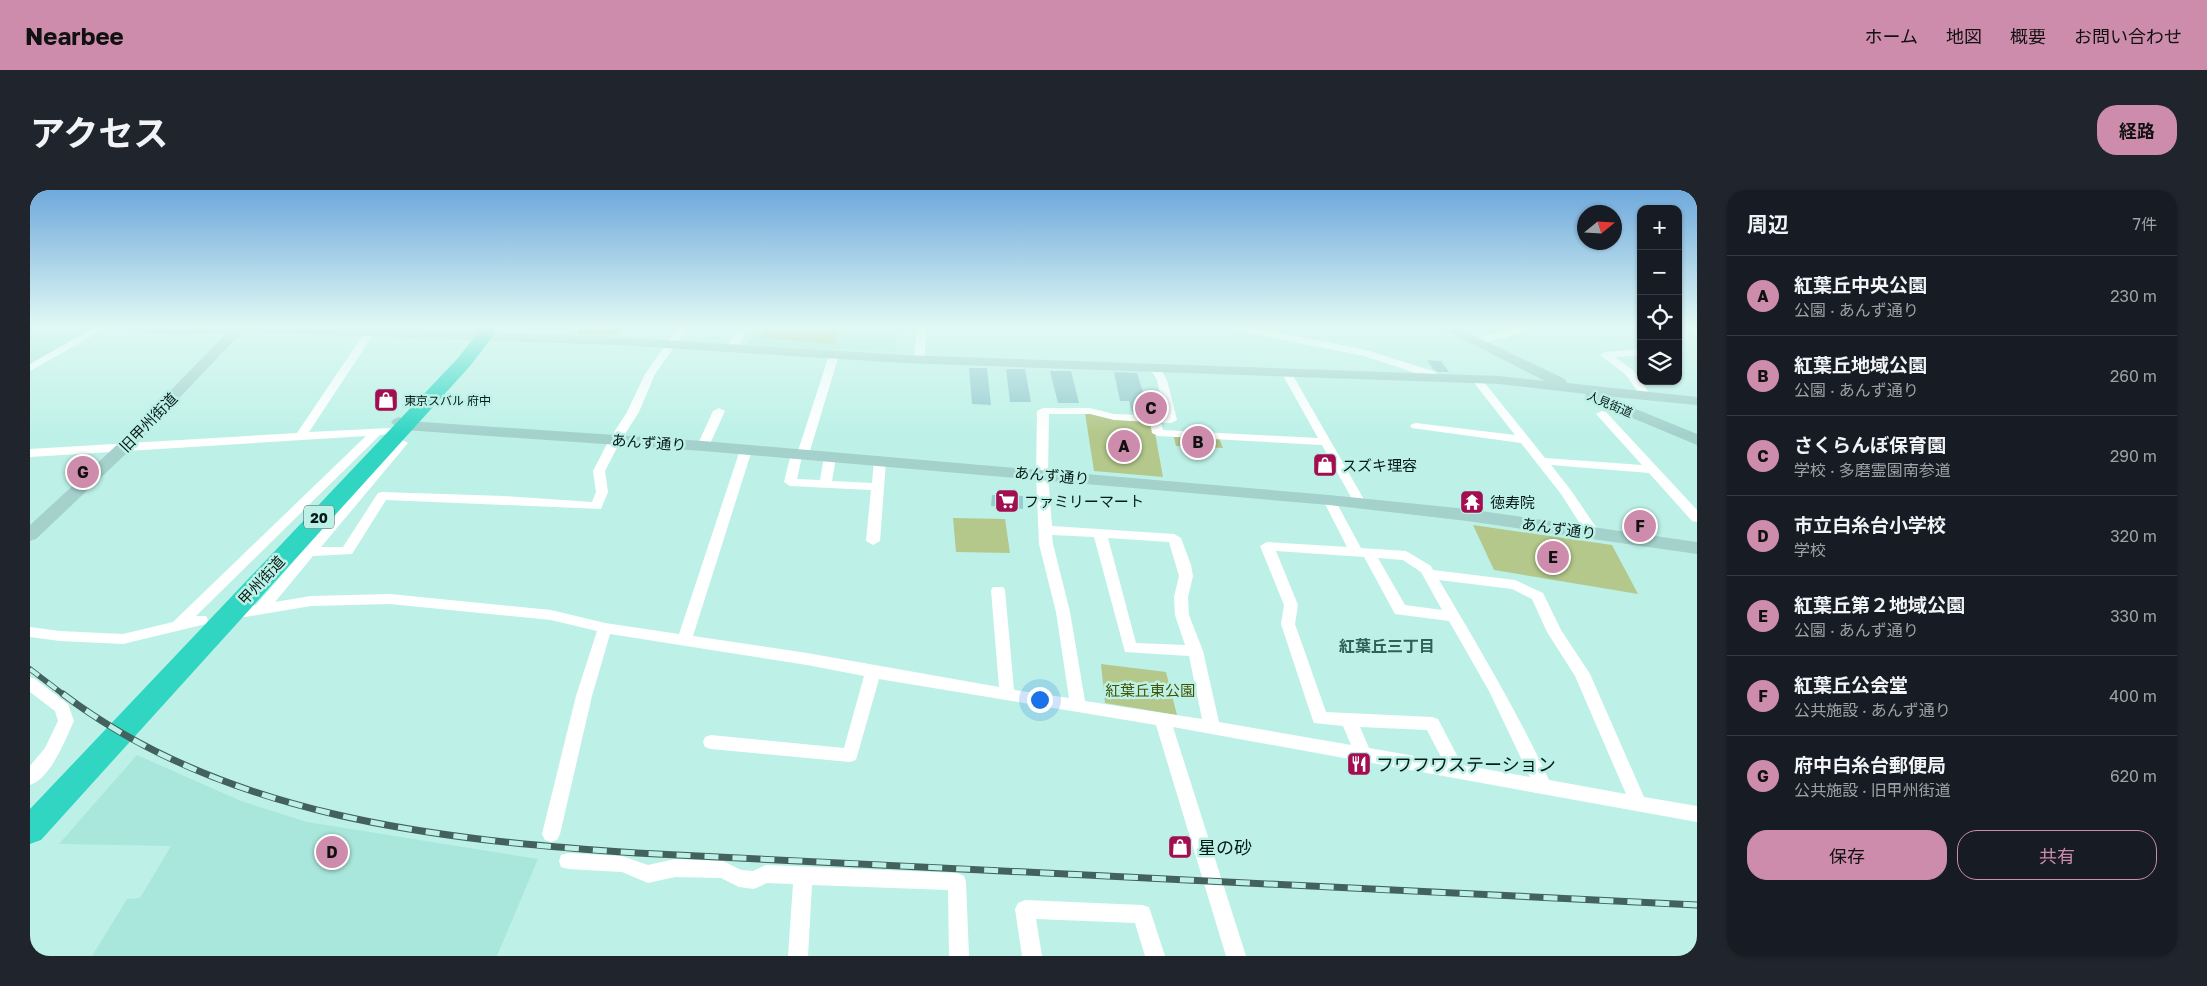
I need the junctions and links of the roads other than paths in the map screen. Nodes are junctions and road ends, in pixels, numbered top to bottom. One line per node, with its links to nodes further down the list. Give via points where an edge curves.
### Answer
1 (41, 362): 12 (street)
2 (206, 362): 32 (street, 旧甲州街道)
3 (350, 362): 26 (street)
4 (464, 362): 25 (highway, 甲州街道 / 20)
5 (659, 362): 27 (street, via 633,412)
6 (832, 362): 35 (street)
7 (978, 362): 11 (street)
8 (1394, 362): 14 (street)
9 (1518, 362): 18 (street, 人見街道)
10 (1614, 362): 16 (street, via 1630,373)
11 (1154, 367): 13 (street); 23 (street, via 1162,380 1172,420)
12 (30, 368)
13 (1286, 372): 14 (street); 30 (street)
14 (1440, 378): 15 (street)
15 (1476, 380): 18 (street); 28 (street)
16 (1637, 383)
17 (1638, 385): 19 (street)
18 (1573, 388): 19 (street); 29 (main road, 人見街道)
19 (1646, 396): 20 (street)
20 (1697, 401)
21 (719, 411): 31 (street)
22 (1602, 414): 39 (street)
23 (1154, 419): 30 (street, via 1158,433); 40 (street, via 1114,417 1090,411 1043,410)
24 (1416, 426): 28 (street)
25 (393, 430): 26 (street); 27 (street, あんず通り); 52 (street, via 402,443); 60 (street); 72 (highway, 甲州街道 / 20)
26 (302, 435): 32 (street)
27 (614, 440): 31 (street, あんず通り); 52 (street, via 599,471 602,492 597,506 382,496 347,551)
28 (1523, 440): 37 (street)
29 (1697, 440)
30 (1325, 442): 44 (street)
31 (703, 446): 33 (street, あんず通り)
32 (124, 447): 34 (street); 49 (street, 旧甲州街道)
33 (746, 450): 35 (street, あんず通り); 63 (street)
34 (30, 453)
35 (800, 454): 36 (street, あんず通り); 41 (street, via 790,482)
36 (830, 457): 38 (street, あんず通り); 41 (street)
37 (1540, 461): 39 (street); 48 (street, via 1566,492)
38 (880, 462): 40 (street, あんず通り); 42 (street)
39 (1654, 470): 45 (street)
40 (1042, 474): 43 (street, あんず通り); 46 (street)
41 (825, 484): 42 (street)
42 (877, 487): 50 (street)
43 (1329, 500): 44 (street, あんず通り); 53 (street)
44 (1360, 503): 48 (street, あんず通り)
45 (1697, 518)
46 (1046, 530): 47 (street); 68 (street, via 1046,544 1063,612)
47 (1100, 533): 64 (street, via 1130,648); 64 (street, via 1174,538 1186,576 1181,597 1182,615)
48 (1593, 533): 51 (street, あんず通り)
49 (30, 535)
50 (873, 541)
51 (1697, 548)
52 (308, 552): 56 (street)
53 (1362, 553): 54 (street, via 1406,556); 58 (street, via 1400,610); 70 (street, via 1267,546 1291,606 1288,624 1320,718)
54 (1430, 574): 58 (street); 78 (street, via 1516,585 1538,596 1554,632 1582,674)
55 (998, 590): 67 (street)
56 (261, 609): 57 (street); 61 (street, via 311,601 390,599 552,615)
57 (245, 612)
58 (1452, 616): 77 (street, via 1522,737)
59 (201, 620): 60 (street)
60 (178, 625): 62 (street, via 122,639)
61 (605, 628): 63 (street); 82 (street, via 584,696)
62 (30, 632)
63 (684, 640): 65 (street)
64 (1195, 651): 71 (street)
65 (872, 671): 67 (street); 73 (street, via 850,755)
66 (30, 683): 76 (street, via 62,708 66,721 51,753)
67 (1007, 694): 68 (street)
68 (1078, 705): 69 (street)
69 (1163, 720): 71 (street); 89 (street)
70 (1348, 720): 74 (street); 75 (street, via 1432,724)
71 (1212, 727): 74 (street)
72 (110, 738): 80 (highway, 甲州街道 / 20); 81 (highway, 甲州街道 / 20)
73 (711, 742)
74 (1363, 754): 75 (street)
75 (1457, 772): 77 (street)
76 (30, 778)
77 (1543, 786): 78 (street)
78 (1638, 802): 79 (street)
79 (1697, 814)
80 (30, 817)
81 (30, 830)
82 (551, 834)
83 (568, 861): 84 (street, via 622,864 648,874 675,868 724,870 739,878 754,880 766,874)
84 (803, 875): 85 (street); 86 (street, via 957,882)
85 (798, 956)
86 (959, 956)
87 (1032, 956): 88 (street, via 1025,909 1142,914)
88 (1155, 956)
89 (1236, 956)

